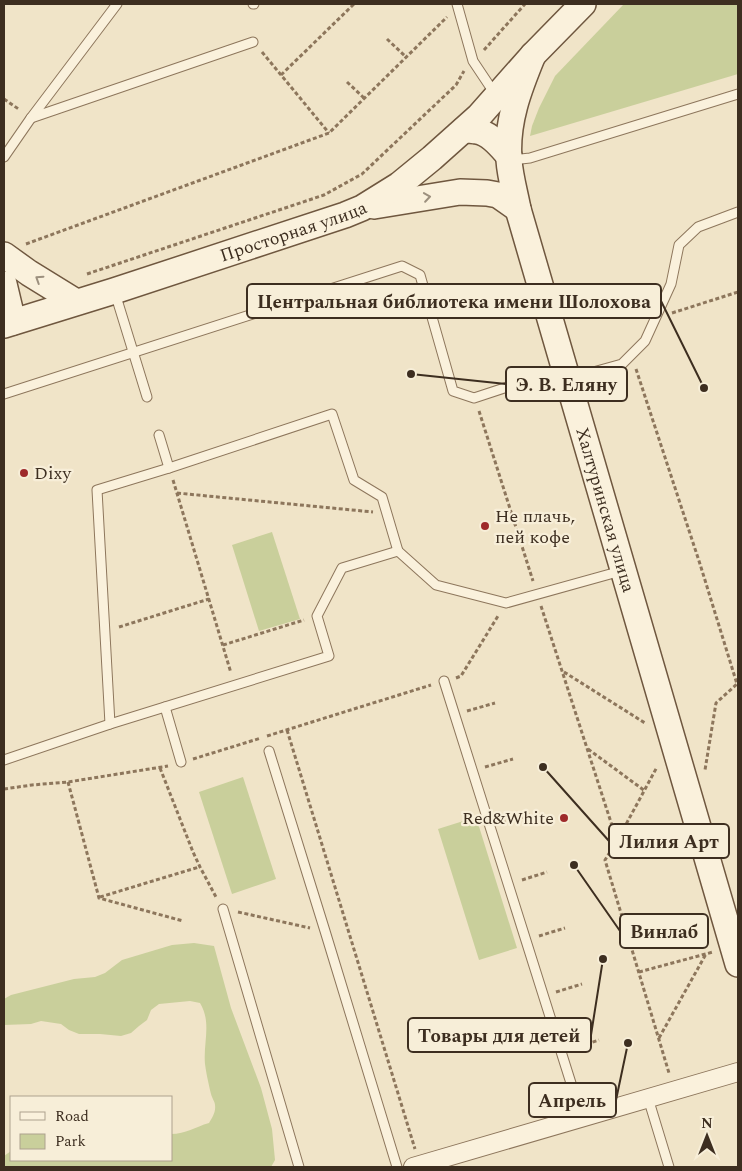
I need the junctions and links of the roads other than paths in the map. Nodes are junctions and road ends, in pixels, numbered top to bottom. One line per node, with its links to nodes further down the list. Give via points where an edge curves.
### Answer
1 (117, 4): 8 (lane)
2 (583, 4): 5 (street, Просторная улица)
3 (457, 5): 7 (lane, via 473,61)
4 (253, 42): 8 (lane)
5 (533, 55): 7 (street, Просторная улица); 11 (street, Халтуринская улица, via 512,113)
6 (738, 94): 11 (lane, via 530,158)
7 (497, 96): 9 (street, Просторная улица)
8 (31, 118): 10 (lane)
9 (464, 130): 11 (street, via 487,135); 12 (street, Просторная улица, via 399,184)
10 (4, 157)
11 (509, 158): 13 (street, Халтуринская улица)
12 (362, 208): 13 (street, one-way to 13, via 460,192 498,196); 17 (street, Просторная улица)
13 (518, 209): 21 (street, Халтуринская улица)
14 (738, 212): 21 (lane, via 698,227 679,245 671,284 645,341 622,364)
15 (4, 255): 18 (street, one-way to 15)
16 (4, 284): 19 (street)
17 (114, 290): 18 (street, Просторная улица); 20 (lane)
18 (76, 302): 19 (street, Просторная улица)
19 (8, 323)
20 (134, 352): 21 (lane, via 402,266 420,275 454,391 474,398); 22 (lane); 23 (lane)
21 (566, 374): 27 (street, Халтуринская улица)
22 (4, 394)
23 (147, 396)
24 (159, 435): 25 (lane)
25 (169, 468): 26 (lane, via 332,414 354,480 382,497); 30 (lane, via 97,490)
26 (398, 551): 27 (lane, via 436,585 506,602); 29 (lane, via 342,568 317,616 329,656)
27 (623, 570): 35 (street, Халтуринская улица)
28 (444, 681): 38 (lane)
29 (165, 706): 30 (lane); 33 (lane)
30 (110, 724): 32 (lane)
31 (269, 751): 41 (lane)
32 (4, 760)
33 (181, 762)
34 (223, 909): 40 (lane)
35 (738, 964)
36 (738, 1072): 37 (street)
37 (648, 1098): 38 (street); 42 (lane)
38 (582, 1118): 39 (street)
39 (415, 1162)
40 (299, 1167)
41 (397, 1167)
42 (669, 1167)

